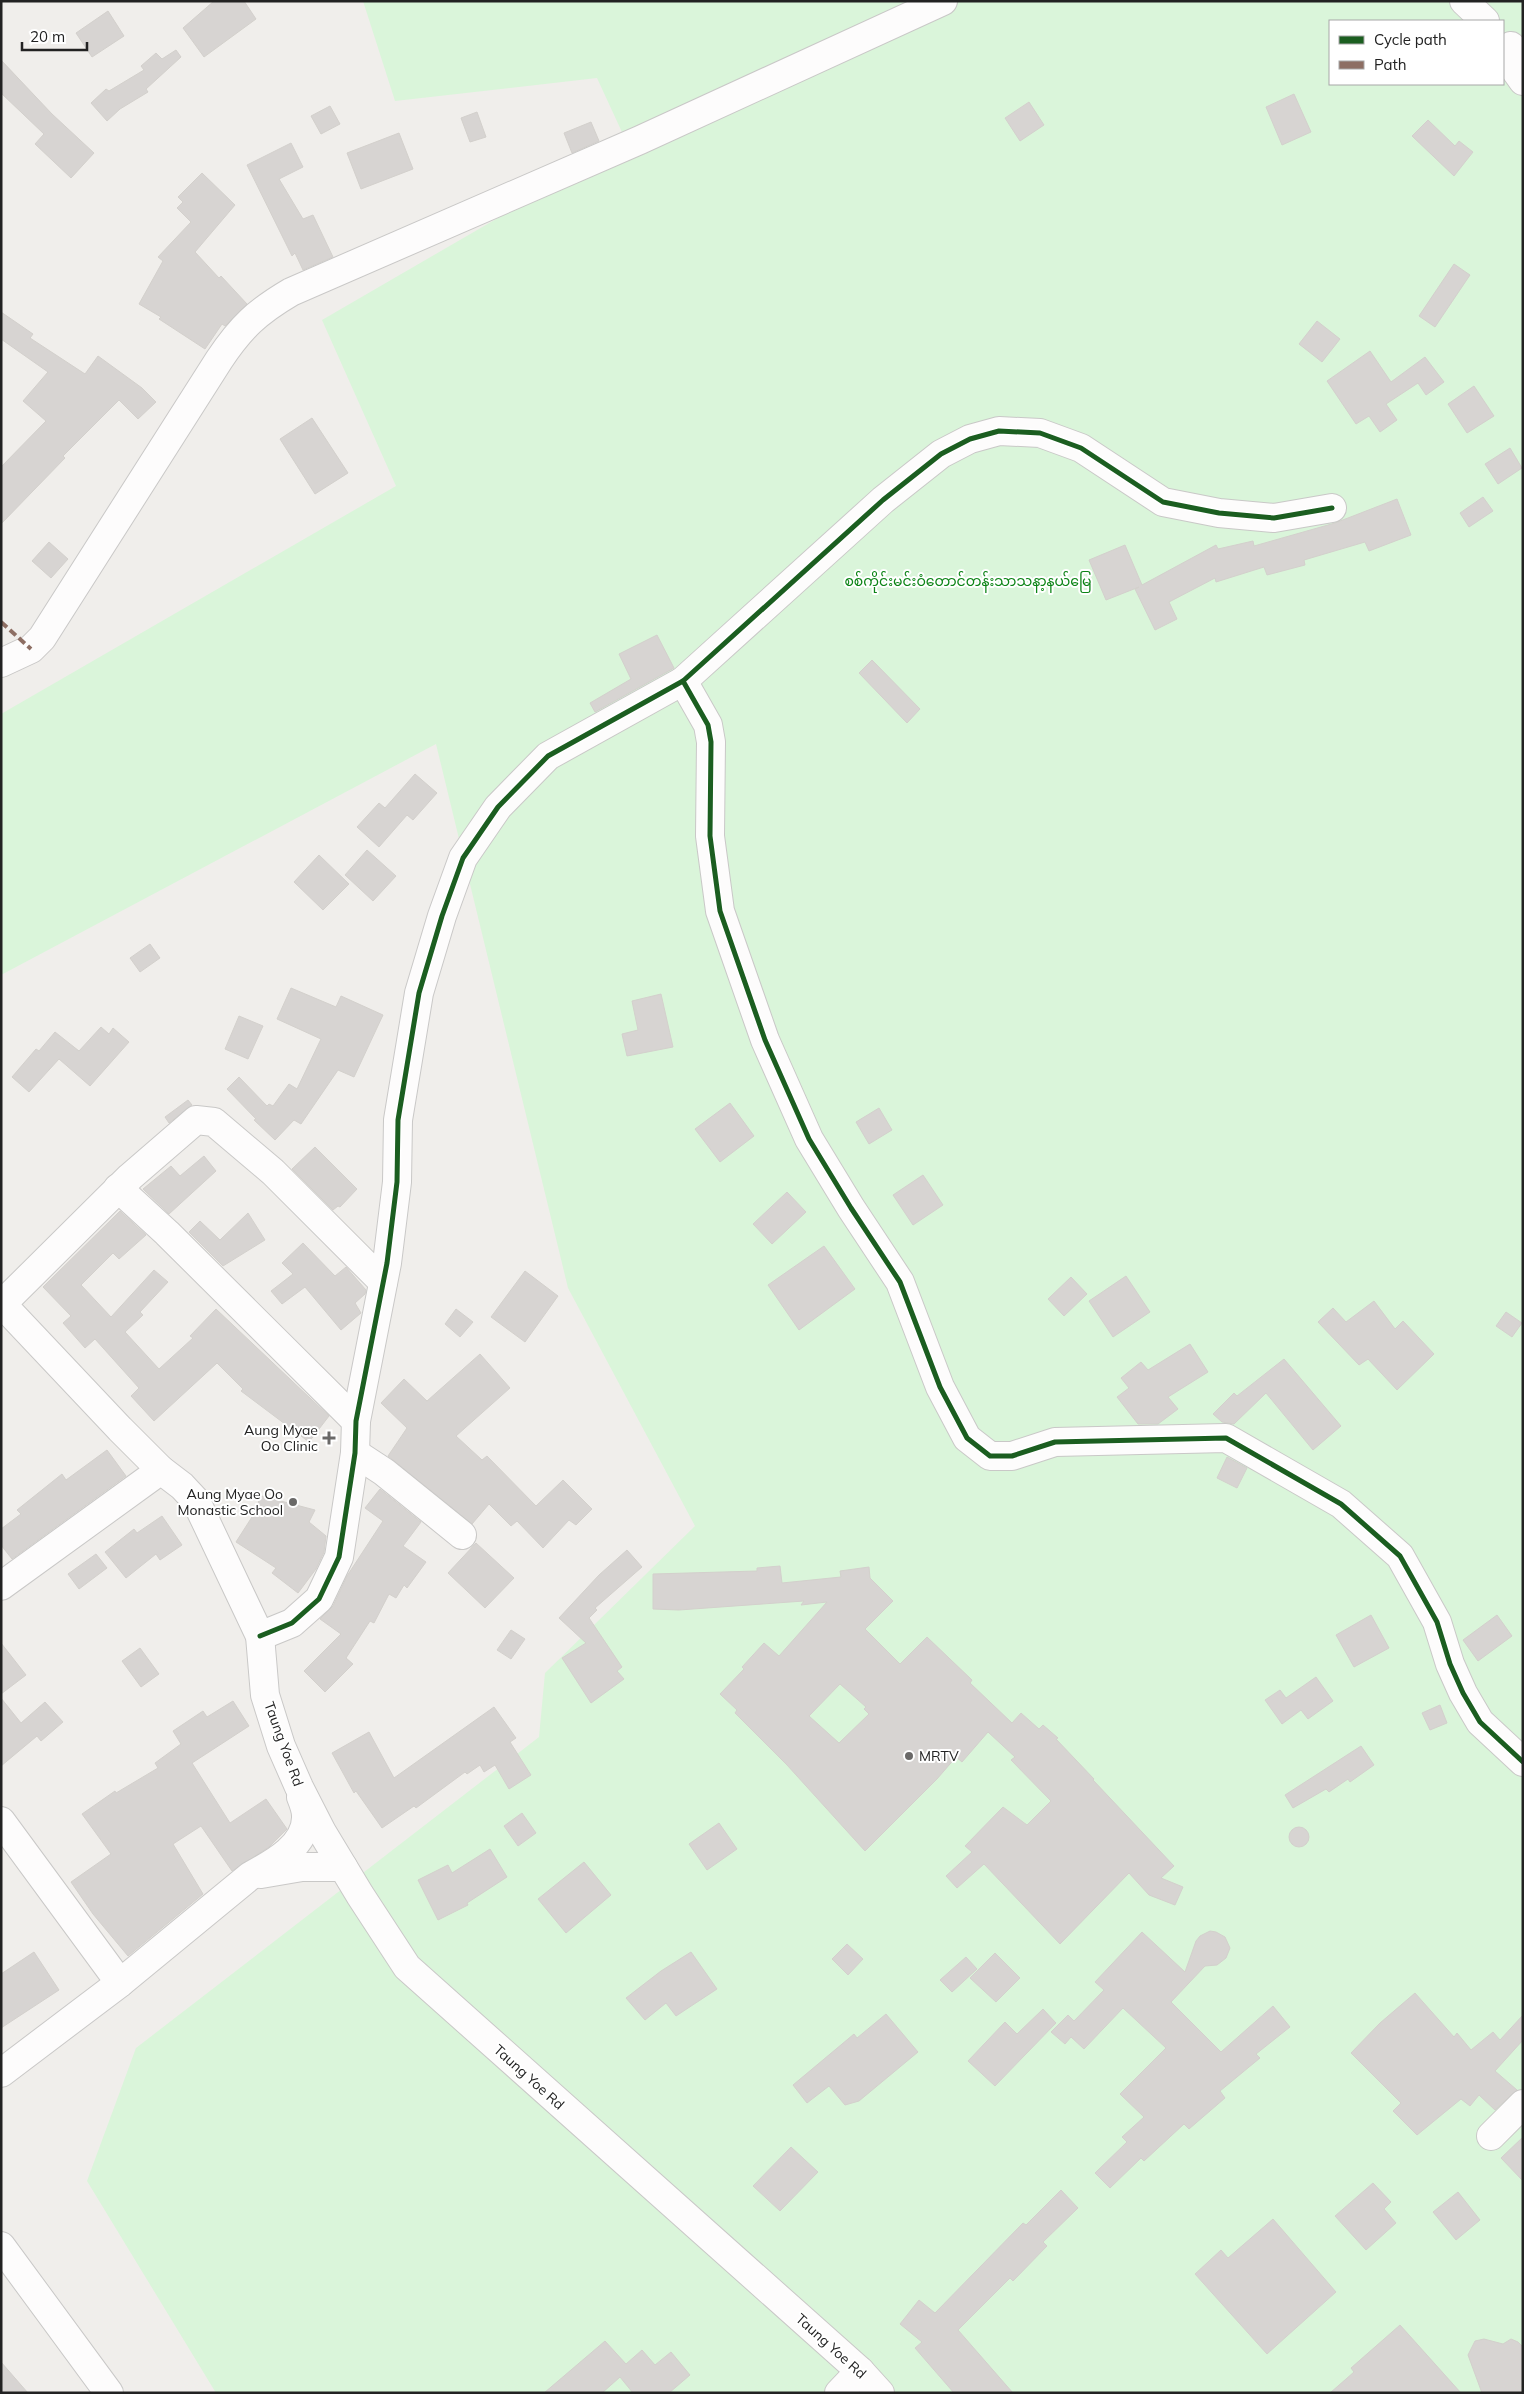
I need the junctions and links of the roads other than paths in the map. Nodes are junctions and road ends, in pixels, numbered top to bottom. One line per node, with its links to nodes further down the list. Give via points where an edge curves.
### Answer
1 (943, 1): 7 (street, via 649,136 291,292 269,305 252,318 219,360 42,638 31,649)
2 (1464, 1): 3 (street)
3 (1484, 20)
4 (1512, 43): 5 (street, via 1513,67)
5 (1523, 81)
6 (1332, 508): 8 (street, via 1274,518 1219,513 1164,502 1081,448 1040,433 999,431 970,439 941,454 883,500)
7 (1, 663)
8 (683, 681): 10 (street, via 548,756 498,807 464,858 419,992 398,1120 394,1208); 18 (street, via 708,724 711,742 710,836 720,911 765,1040 809,1139 900,1282 940,1386 967,1438 990,1456 1012,1456 1055,1442 1226,1438 1341,1504 1400,1556 1437,1622 1450,1664 1480,1722)
9 (118, 1188): 10 (street, via 196,1120 214,1122 273,1172); 11 (street); 12 (street)
10 (383, 1282): 12 (street)
11 (2, 1303): 14 (street, Taung Yoe Rd)
12 (356, 1421): 13 (street)
13 (355, 1453): 15 (street, via 384,1472); 17 (street, via 339,1557 319,1599 292,1623)
14 (162, 1470): 16 (street); 17 (street, Taung Yoe Rd, via 196,1500)
15 (462, 1535)
16 (1, 1586)
17 (260, 1636): 19 (street, Taung Yoe Rd, via 266,1695 281,1746)
18 (1523, 1762)
19 (298, 1787): 21 (street, Taung Yoe Rd); 22 (street, via 306,1816 298,1842)
20 (1, 1821): 23 (street)
21 (343, 1867): 22 (street, via 302,1867); 28 (street, Taung Yoe Rd, via 399,1956 417,1977)
22 (250, 1876): 23 (street)
23 (120, 1983): 24 (street)
24 (4, 2064)
25 (1523, 2104): 26 (street)
26 (1491, 2136)
27 (1, 2246): 29 (street)
28 (860, 2371): 30 (street); 31 (street, Taung Yoe Rd)
29 (109, 2393)
30 (839, 2393)
31 (880, 2393)

